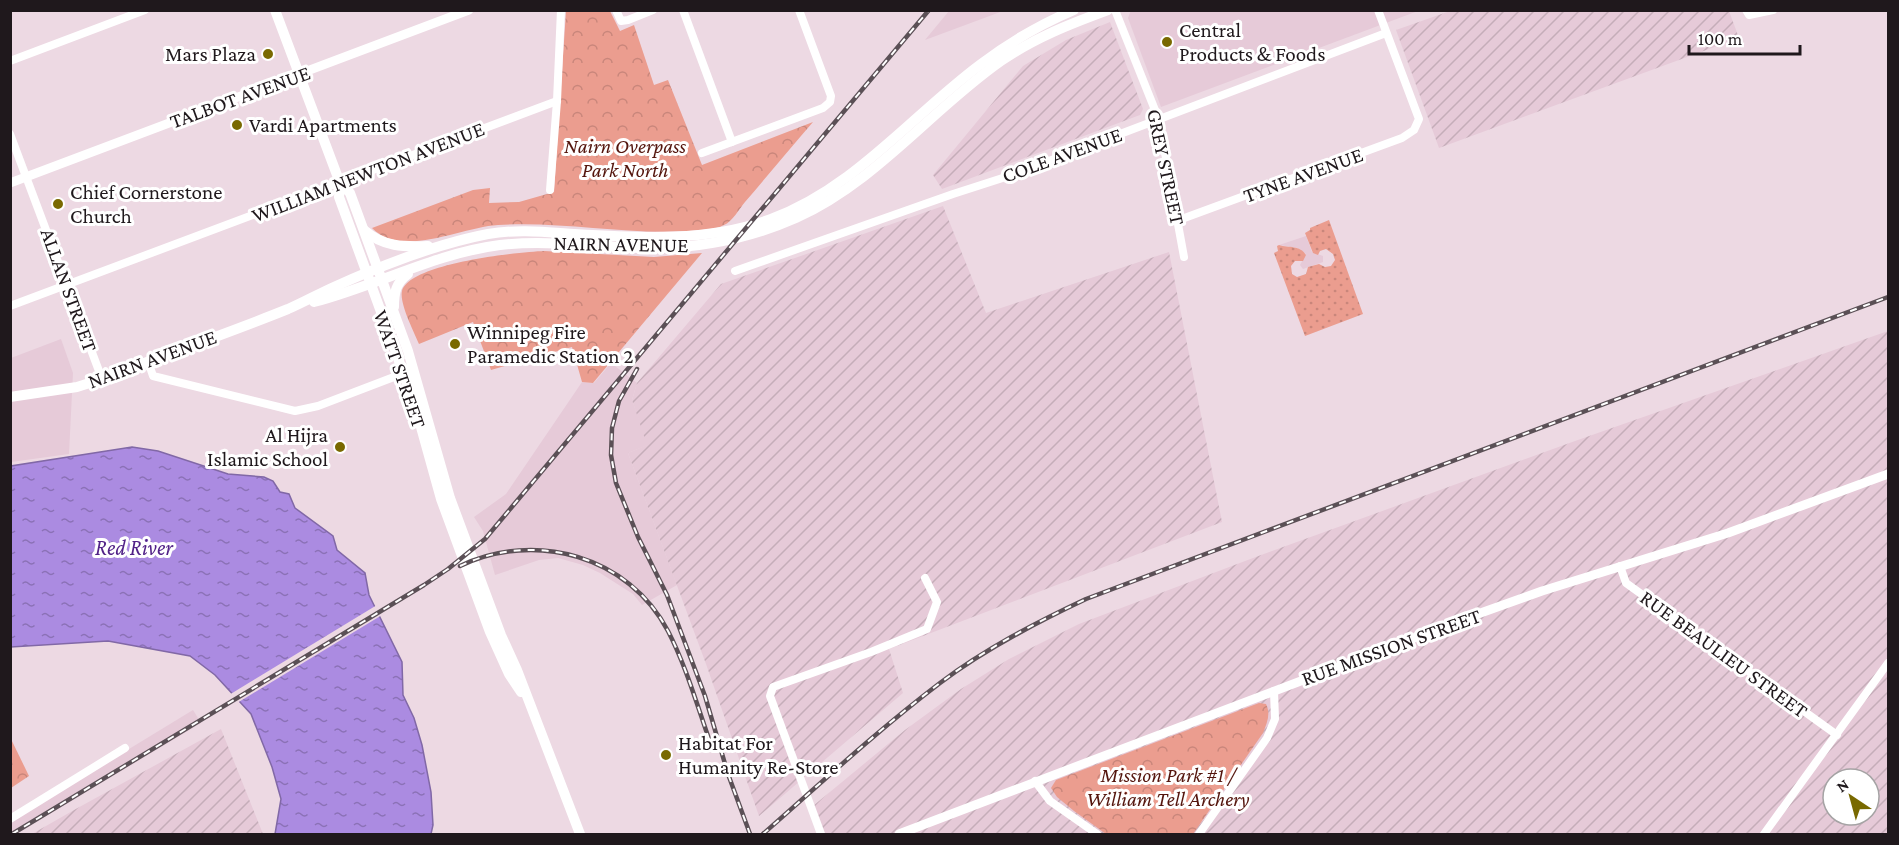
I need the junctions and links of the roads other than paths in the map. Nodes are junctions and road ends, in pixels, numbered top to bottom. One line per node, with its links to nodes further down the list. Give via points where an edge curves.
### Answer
1 (145, 10): 16 (street)
2 (275, 10): 17 (main road, WATT STREET)
3 (469, 10): 17 (street, TALBOT AVENUE)
4 (561, 10): 18 (street)
5 (616, 10): 6 (street, via 621,21)
6 (653, 10)
7 (683, 10): 21 (street)
8 (799, 10): 21 (street, via 830,102)
9 (1074, 10): 23 (main road, NAIRN AVENUE, via 1024,35 980,64)
10 (1108, 10): 23 (main road, NAIRN AVENUE, via 1053,32 1000,62)
11 (1116, 10): 19 (street, GREY STREET)
12 (1378, 10): 15 (street)
13 (1746, 10): 14 (street, via 1749,15)
14 (1773, 10)
15 (1386, 33): 19 (street, COLE AVENUE); 28 (street, TYNE AVENUE, via 1419,119 1414,130 1402,138)
16 (10, 61)
17 (299, 75): 24 (street, TALBOT AVENUE); 26 (main road, WATT STREET)
18 (557, 101): 26 (street, WILLIAM NEWTON AVENUE); 27 (street)
19 (1159, 120): 28 (street, GREY STREET); 35 (street, COLE AVENUE)
20 (10, 134): 24 (street, ALLAN STREET)
21 (732, 141): 22 (street)
22 (702, 153)
23 (872, 163): 30 (main road, NAIRN AVENUE, via 815,198 748,226 692,237)
24 (27, 177): 25 (street, TALBOT AVENUE); 39 (street, ALLAN STREET)
25 (10, 183)
26 (340, 183): 29 (main road, WATT STREET, via 350,193); 36 (main road, WATT STREET, via 339,197); 39 (street, WILLIAM NEWTON AVENUE)
27 (550, 190)
28 (1179, 220): 32 (street, GREY STREET)
29 (363, 228): 31 (main road, via 380,242 391,245); 34 (main road, WATT STREET)
30 (605, 241): 31 (main road, NAIRN AVENUE, via 518,231); 33 (main road, NAIRN AVENUE, via 500,245)
31 (440, 245): 34 (main road, NAIRN AVENUE)
32 (1184, 258)
33 (417, 267): 37 (main road, NAIRN AVENUE); 42 (main road, via 399,281)
34 (378, 268): 36 (main road, NAIRN AVENUE); 37 (main road, WATT STREET)
35 (735, 272)
36 (366, 273): 38 (main road, WATT STREET); 41 (main road, NAIRN AVENUE)
37 (382, 280): 38 (main road, NAIRN AVENUE); 42 (main road, WATT STREET)
38 (370, 284): 41 (main road, NAIRN AVENUE); 44 (main road, WATT STREET)
39 (67, 285): 40 (street, WILLIAM NEWTON AVENUE); 45 (street, ALLAN STREET)
40 (10, 306)
41 (290, 308): 43 (main road, NAIRN AVENUE)
42 (394, 313): 44 (main road, WATT STREET)
43 (148, 361): 44 (street, via 153,376 295,411); 45 (main road, NAIRN AVENUE)
44 (409, 371): 56 (main road, WATT STREET, via 441,500 530,706)
45 (102, 379): 46 (main road, NAIRN AVENUE)
46 (10, 397)
47 (1888, 474): 48 (street, RUE MISSION STREET, via 1728,533)
48 (1620, 566): 51 (street, RUE MISSION STREET, via 1461,620); 52 (street, RUE BEAULIEU STREET, via 1626,583)
49 (925, 578): 57 (street, via 937,602 927,629 773,687 770,696)
50 (1888, 663): 52 (street)
51 (1274, 691): 54 (street, RUE MISSION STREET); 60 (street, via 1275,718 1267,738)
52 (1837, 735): 61 (street)
53 (125, 748): 55 (street)
54 (1035, 781): 58 (street, RUE MISSION STREET); 59 (street, via 1050,801)
55 (10, 819)
56 (580, 834)
57 (821, 834)
58 (899, 834)
59 (1097, 834)
60 (1199, 834)
61 (1764, 834)

